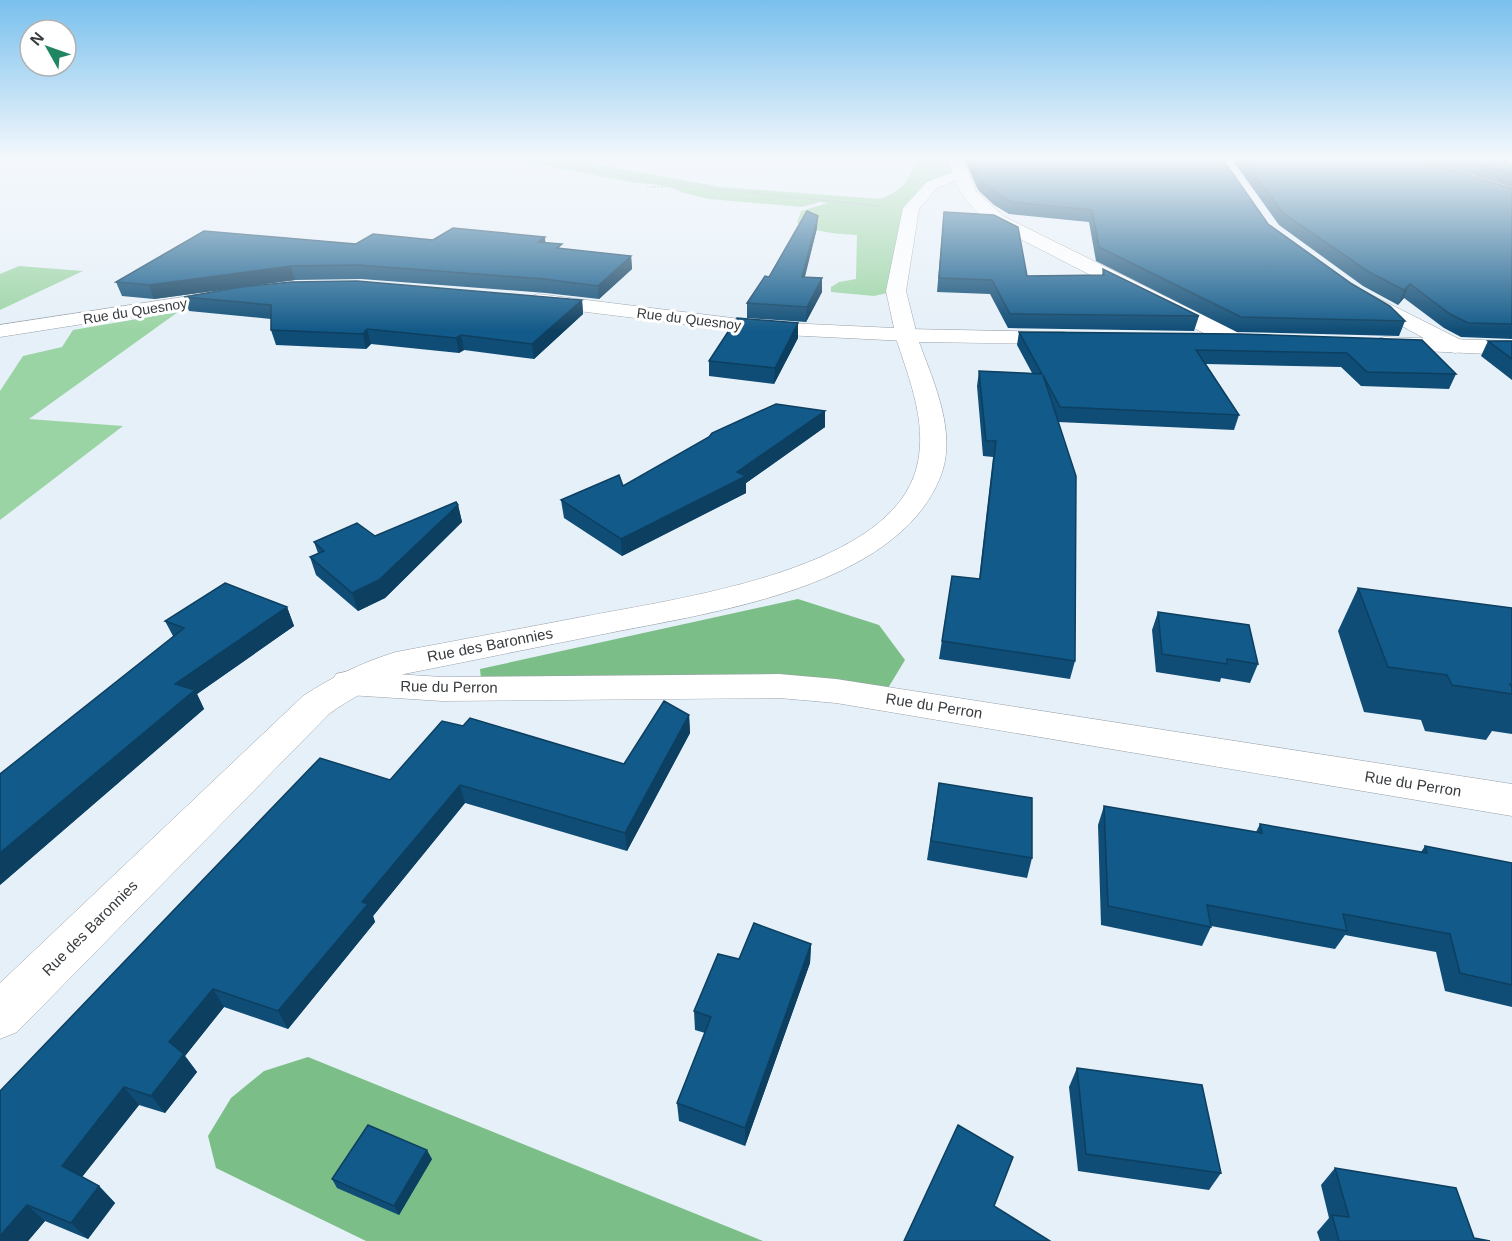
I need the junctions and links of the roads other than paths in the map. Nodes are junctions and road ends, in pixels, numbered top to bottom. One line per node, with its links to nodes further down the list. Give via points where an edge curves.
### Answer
1 (910, 216): 7 (street, Rue des Baronnies, via 896,291)
2 (991, 216): 10 (street)
3 (1345, 285): 13 (street)
4 (245, 293): 6 (street, Rue du Quesnoy)
5 (522, 299): 7 (street, Rue du Quesnoy, via 765,328)
6 (0, 331)
7 (906, 335): 8 (street, Rue du Quesnoy); 15 (street, Rue des Baronnies, via 932,426 932,462 921,490 904,513 857,550 770,588 396,664)
8 (1082, 338)
9 (1188, 339): 10 (street)
10 (1234, 340): 11 (street)
11 (1257, 340)
12 (1368, 344): 13 (street)
13 (1455, 346): 14 (street)
14 (1512, 348)
15 (349, 683): 16 (street, Rue du Perron, via 442,689 779,686 825,690); 17 (street, Rue des Baronnies, via 316,705)
16 (1512, 800)
17 (0, 1017)

